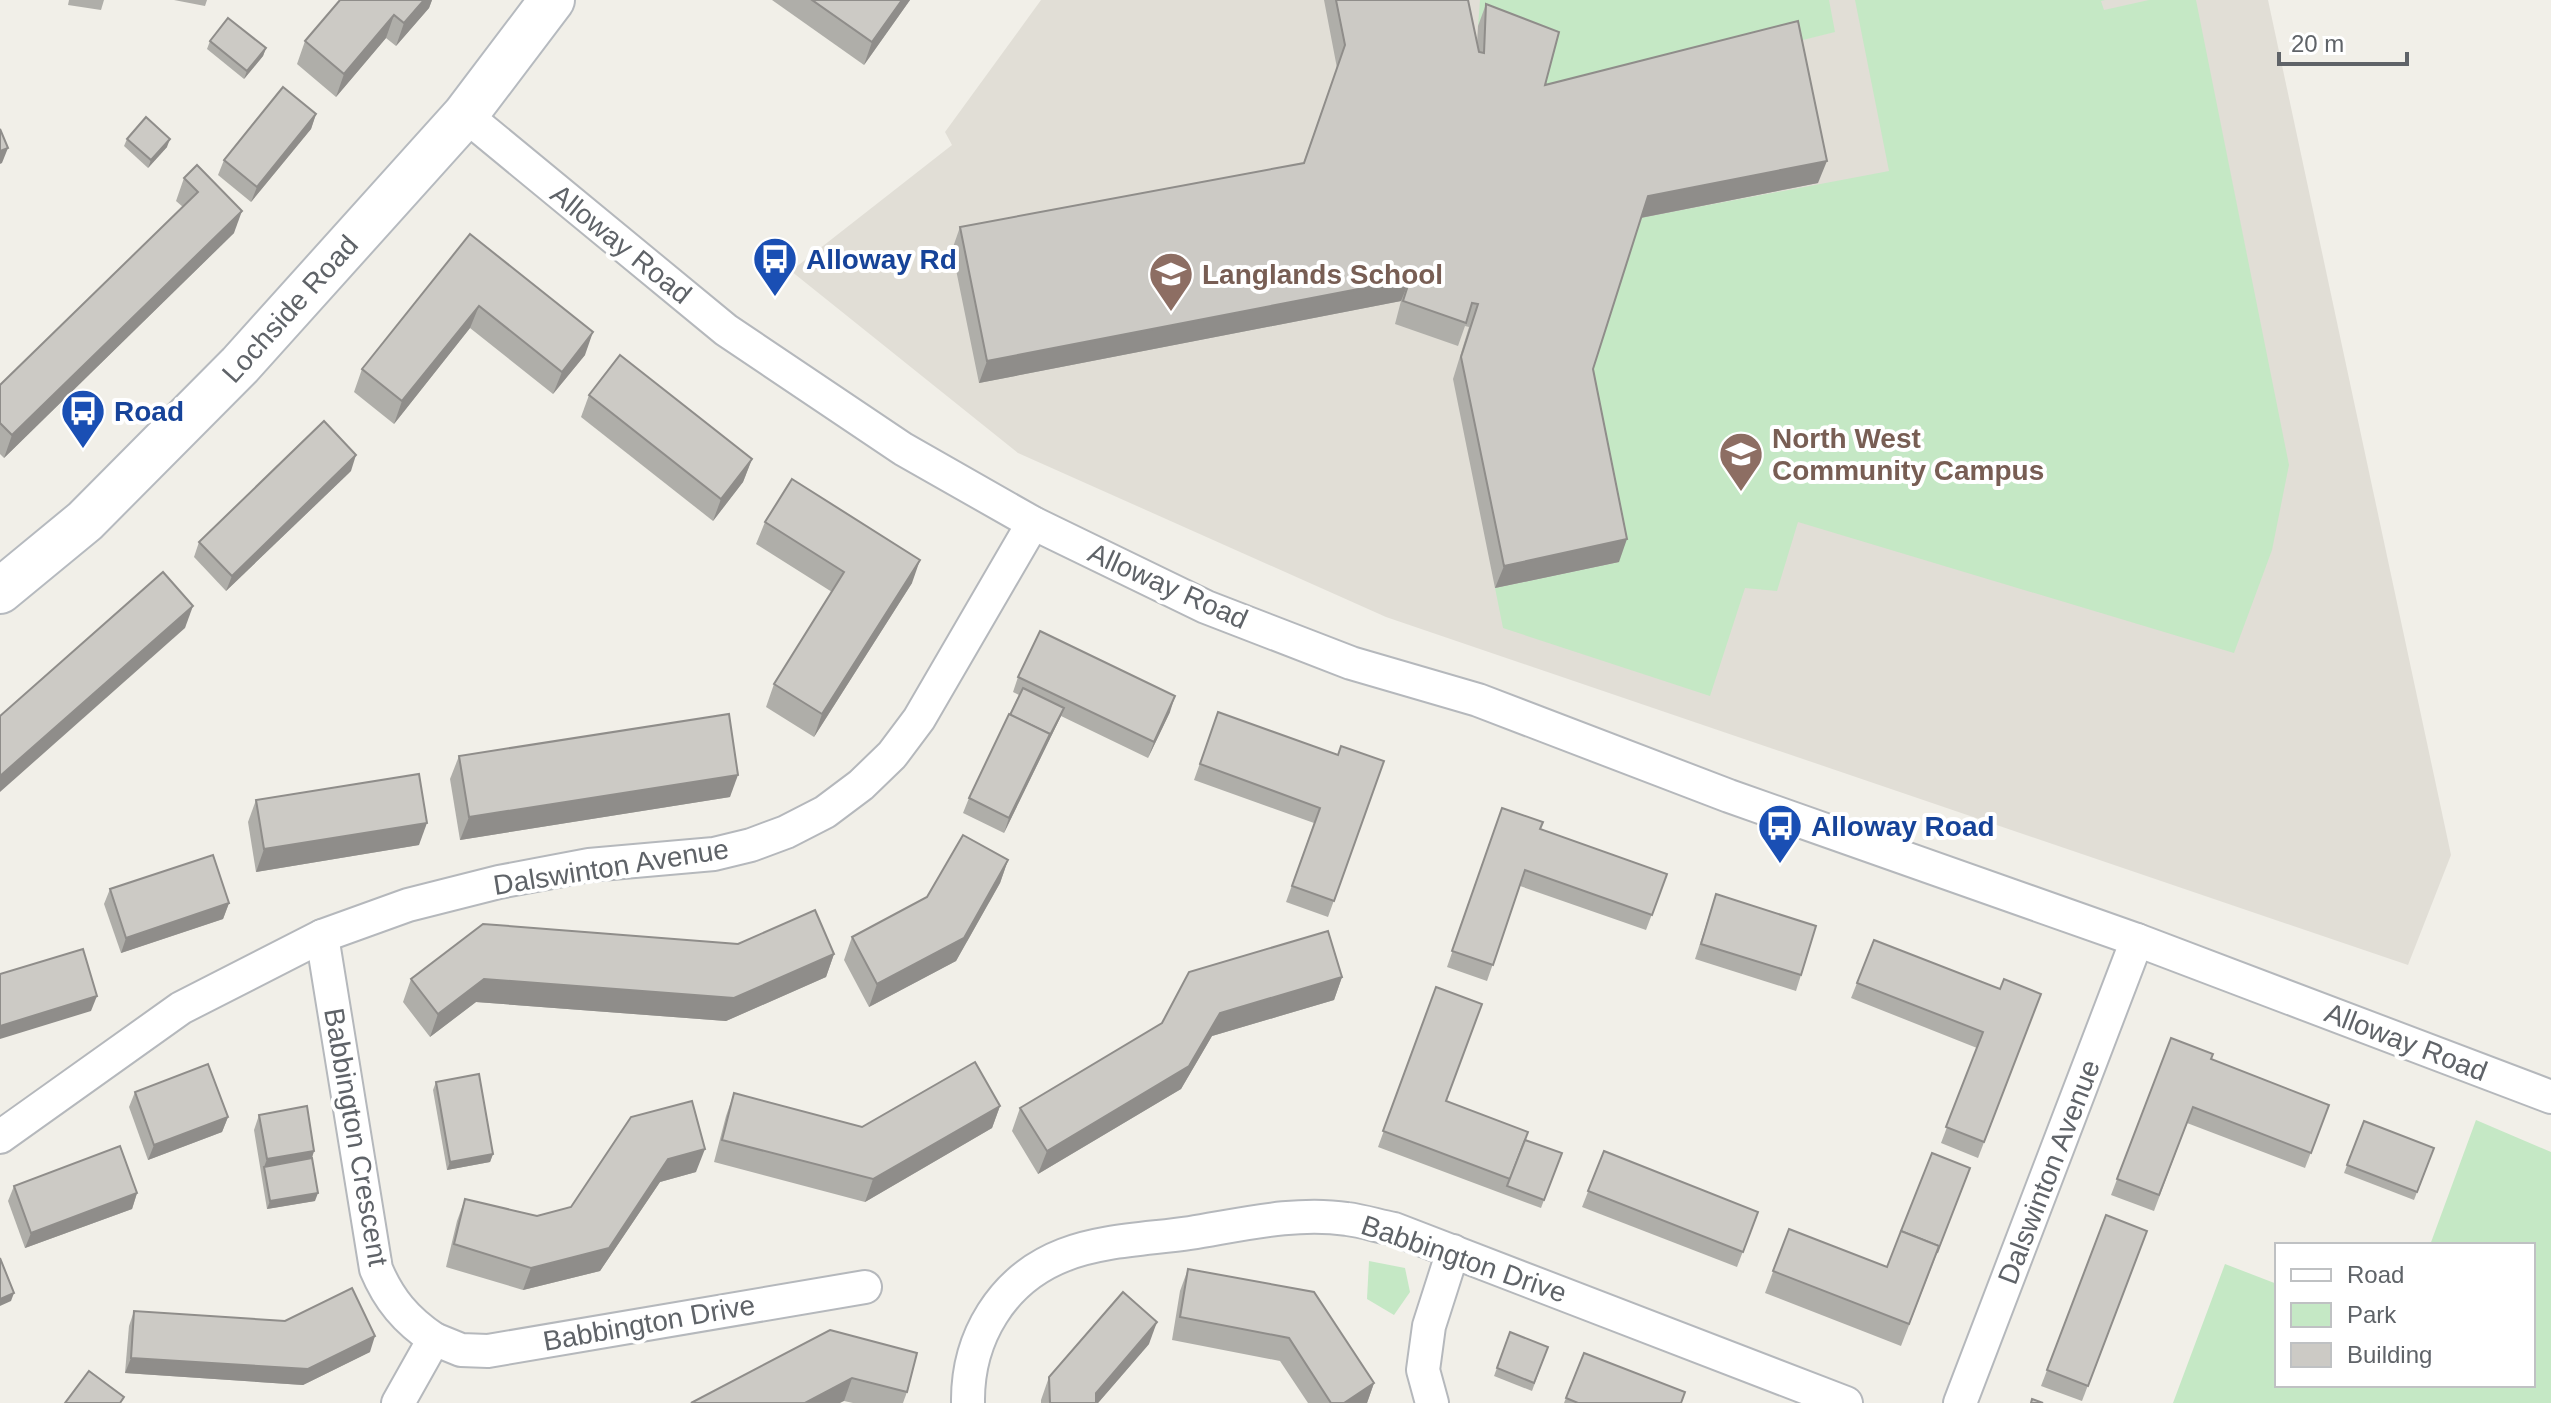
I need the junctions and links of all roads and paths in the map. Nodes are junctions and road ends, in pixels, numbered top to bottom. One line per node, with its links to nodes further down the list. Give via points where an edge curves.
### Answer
1 (552, 0): 2 (street, Lochside Road)
2 (465, 115): 3 (street, Alloway Road, via 726,330 903,449); 4 (street, Lochside Road, via 240,365 85,521)
3 (1033, 523): 5 (street, Dalswinton Avenue, via 919,719 882,765 825,812 751,845 499,882 408,905); 6 (street, Alloway Road, via 1206,607 1351,663 1478,700 1729,796)
4 (0, 591)
5 (322, 936): 8 (street, Dalswinton Avenue, via 181,1008); 11 (street, Babbington Crescent, via 376,1269 395,1306)
6 (2137, 940): 7 (street, Alloway Road); 16 (street, Dalswinton Avenue)
7 (2551, 1097)
8 (0, 1137)
9 (1453, 1251): 13 (street, Babbington Drive, via 1345,1218 1295,1217 1086,1248 1024,1277 994,1310 972,1355); 14 (street, via 1429,1326 1423,1370); 15 (street, Babbington Drive)
10 (865, 1287): 11 (street, Babbington Drive, via 488,1351 461,1350)
11 (434, 1339): 12 (street)
12 (398, 1403)
13 (968, 1403)
14 (1432, 1403)
15 (1846, 1403)
16 (1960, 1403)

